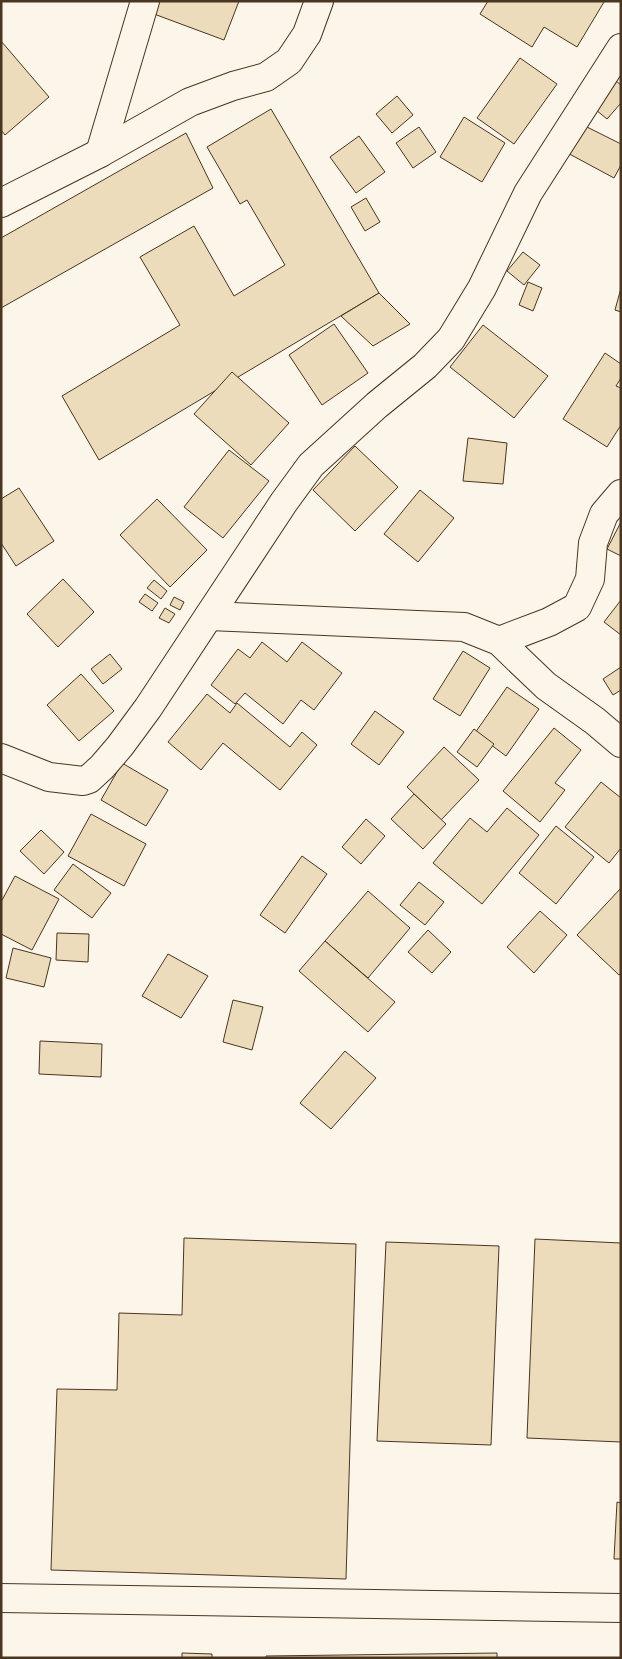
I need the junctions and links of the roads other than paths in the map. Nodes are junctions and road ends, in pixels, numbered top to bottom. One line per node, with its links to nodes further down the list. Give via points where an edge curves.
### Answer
1 (145, 1): 4 (street)
2 (319, 1): 4 (street, via 307,34 289,61 266,78 190,102)
3 (621, 48): 7 (street, via 528,193 482,288 451,339 425,366 311,465)
4 (100, 153): 5 (street)
5 (1, 203)
6 (621, 494): 8 (street, via 604,514 593,542 590,579 577,608)
7 (209, 616): 8 (street, via 464,627); 10 (street, via 148,708 120,746 89,779 49,777)
8 (499, 641): 9 (street, via 546,686)
9 (621, 743)
10 (1, 758)
11 (1, 1598): 12 (street)
12 (621, 1608)

